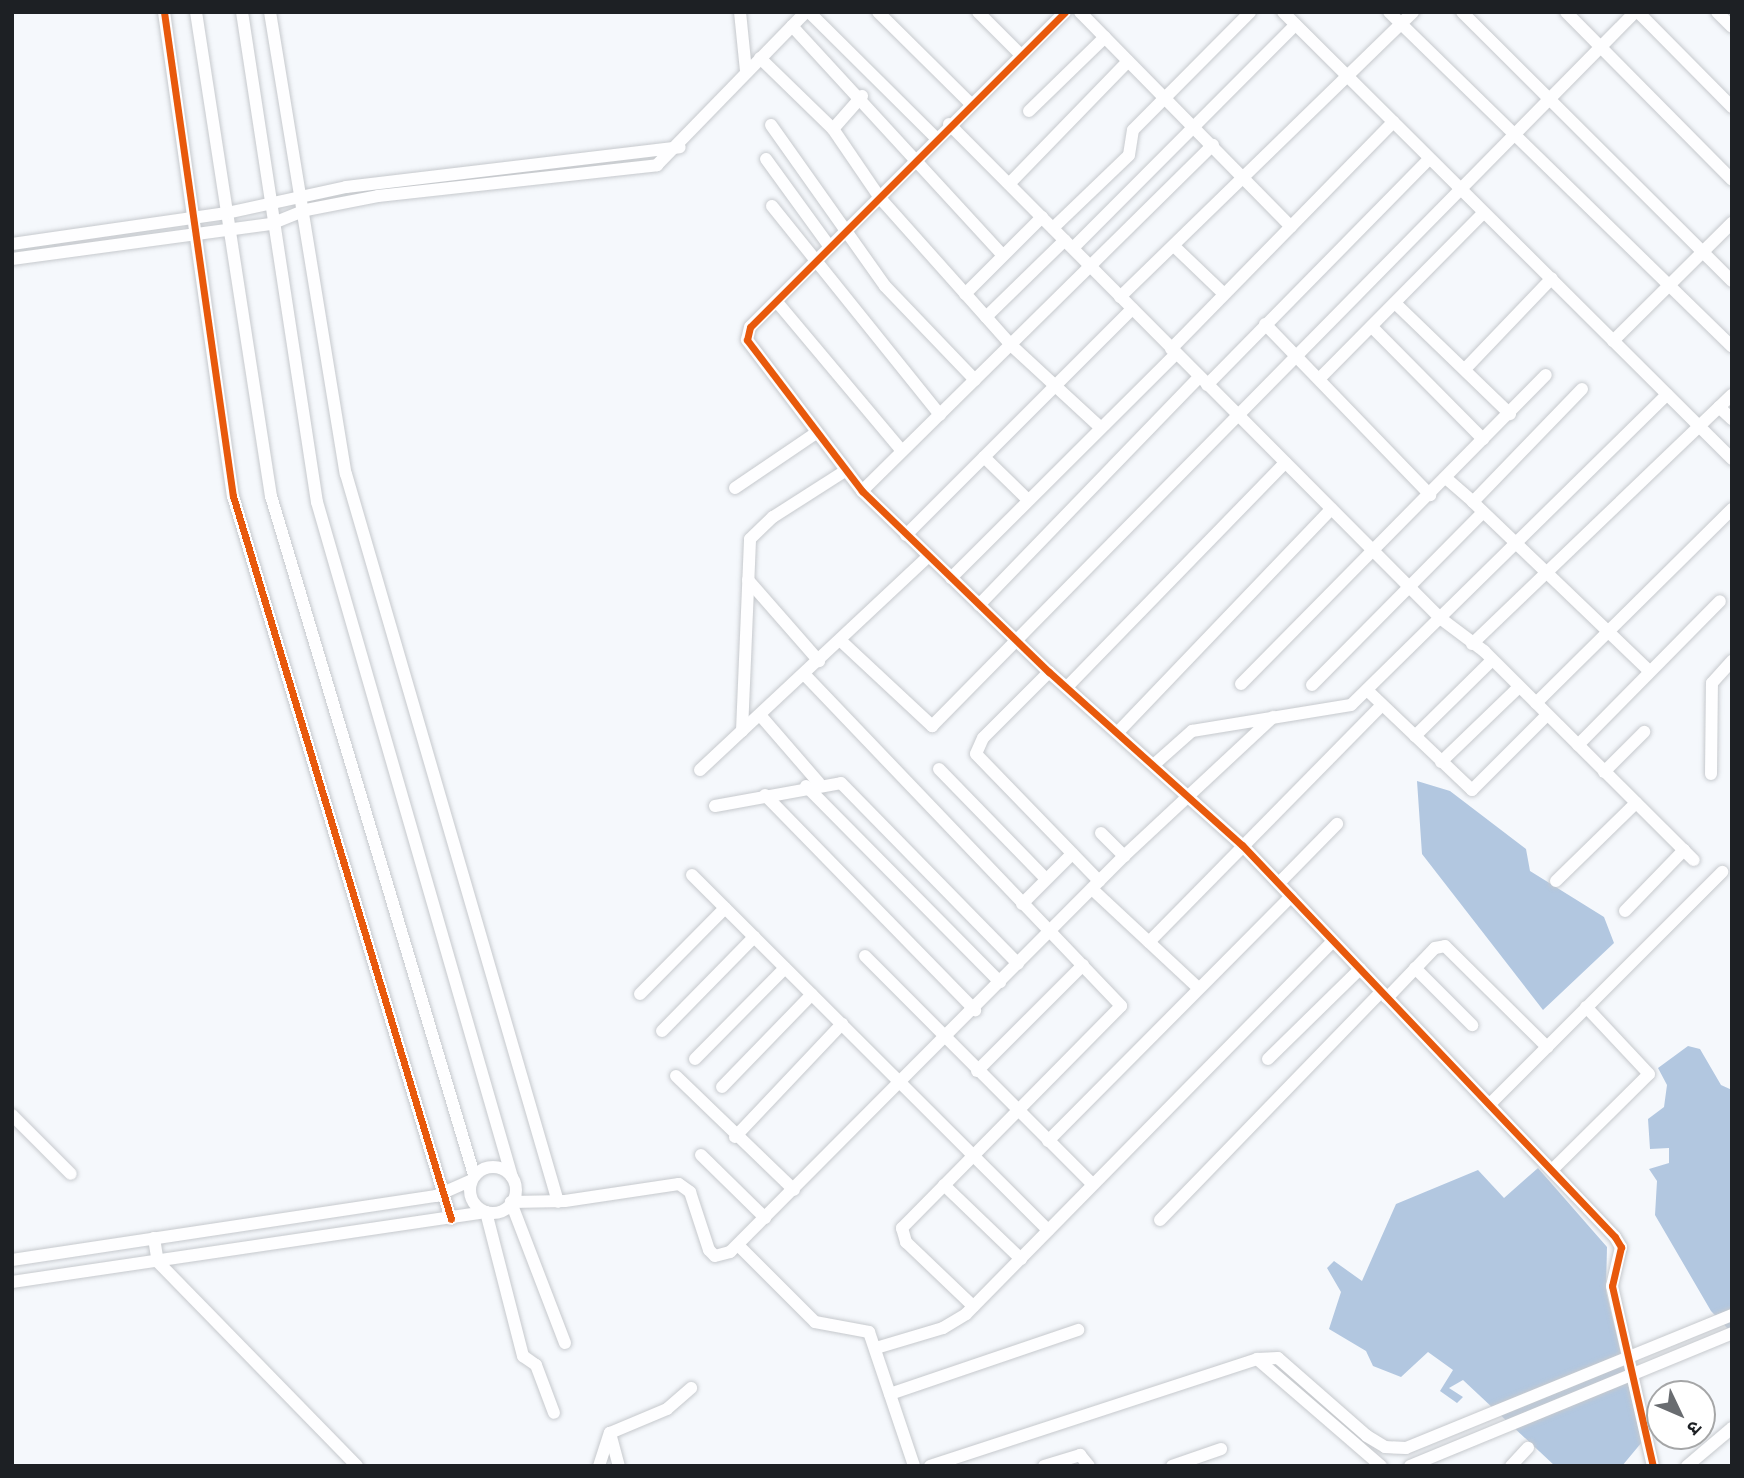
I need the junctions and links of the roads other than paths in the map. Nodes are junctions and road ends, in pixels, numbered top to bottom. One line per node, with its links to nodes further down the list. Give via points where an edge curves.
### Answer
1 (164, 12): 60 (street)
2 (196, 12): 57 (street)
3 (242, 12): 54 (street)
4 (270, 12): 52 (street)
5 (740, 12): 28 (street)
6 (808, 12): 20 (street); 42 (street)
7 (878, 12): 33 (street)
8 (978, 12): 25 (street)
9 (1065, 12): 25 (street)
10 (1080, 12): 23 (street)
11 (1250, 12): 31 (street)
12 (1283, 12): 21 (street)
13 (1390, 12): 19 (street)
14 (1413, 12): 19 (street)
15 (1462, 12): 32 (street)
16 (1566, 12): 24 (street)
17 (1637, 12): 24 (street); 34 (street)
18 (1717, 12): 22 (street)
19 (1401, 24): 29 (street); 41 (street)
20 (792, 26): 26 (street); 30 (street)
21 (1295, 26): 29 (street); 39 (street)
22 (1732, 27)
23 (1105, 37): 27 (street); 35 (street)
24 (1602, 47): 32 (street); 49 (street)
25 (1020, 54): 33 (street)
26 (760, 58): 28 (street); 40 (street)
27 (1128, 61): 31 (street); 50 (street)
28 (747, 71): 44 (street)
29 (1348, 77): 36 (street); 48 (street)
30 (862, 96): 40 (street); 47 (street)
31 (1165, 98): 39 (street); 64 (street, via 1129,135 1129,155)
32 (1550, 100): 41 (street); 72 (street)
33 (970, 103): 37 (street)
34 (1732, 107)
35 (1029, 111)
36 (1393, 122): 46 (street); 63 (street)
37 (949, 124): 42 (street); 50 (street)
38 (771, 125): 65 (street)
39 (1195, 127): 43 (street); 69 (street)
40 (833, 129): 53 (street)
41 (1515, 136): 51 (street); 79 (street)
42 (937, 139): 47 (street)
43 (1213, 145): 48 (street); 76 (street)
44 (680, 147): 52 (street); 56 (street, via 657,165)
45 (766, 159): 70 (street)
46 (1429, 159): 51 (street); 87 (street)
47 (916, 161): 53 (street); 73 (street)
48 (1246, 180): 63 (street); 71 (street)
49 (1732, 180)
50 (1009, 184): 59 (street)
51 (1460, 190): 58 (street); 93 (street)
52 (303, 195): 54 (street); 56 (street)
53 (880, 198): 65 (street); 80 (street)
54 (268, 204): 57 (street); 62 (street)
55 (772, 206): 75 (street)
56 (306, 210): 62 (street); 234 (street, via 346,474)
57 (226, 213): 60 (street); 66 (street)
58 (1483, 213): 77 (street); 84 (street)
59 (1042, 217): 64 (street); 73 (street)
60 (195, 218): 67 (street); 68 (street)
61 (1732, 223): 72 (street)
62 (271, 224): 66 (street); 228 (street, via 317,502)
63 (1291, 227): 81 (street)
64 (1053, 228): 69 (street)
65 (848, 229): 70 (street); 97 (street, via 893,296)
66 (229, 231): 67 (street); 227 (street, via 271,496)
67 (196, 235): 74 (street); 232 (street, via 233,496)
68 (12, 244)
69 (1069, 244): 76 (street); 86 (street)
70 (830, 247): 75 (street)
71 (1176, 248): 81 (street); 82 (street)
72 (1702, 250): 78 (street); 79 (street)
73 (1002, 254): 80 (street)
74 (12, 260)
75 (813, 264): 83 (street); 105 (street)
76 (1090, 265): 82 (street); 90 (street)
77 (1552, 278): 89 (street); 94 (street)
78 (1732, 281)
79 (1668, 286): 89 (street); 91 (street)
80 (965, 294): 86 (street)
81 (1224, 294): 92 (street)
82 (1120, 297): 85 (street)
83 (777, 302): 110 (street, via 750,327 747,340); 112 (street)
84 (1395, 303): 88 (street); 94 (street)
85 (1132, 309): 92 (street); 99 (street)
86 (986, 317): 90 (street)
87 (1265, 324): 93 (street); 98 (street)
88 (1372, 327): 96 (street); 111 (street)
89 (1613, 341): 101 (street)
90 (1011, 345): 97 (street); 99 (street)
91 (1732, 347)
92 (1174, 352): 98 (street); 109 (street)
93 (1295, 356): 96 (street); 106 (street)
94 (1466, 368): 104 (street)
95 (1546, 375): 104 (street)
96 (1319, 379): 120 (street)
97 (975, 380): 105 (street)
98 (1203, 381): 106 (street); 135 (street)
99 (1055, 387): 109 (street); 113 (street)
100 (1582, 389): 122 (street)
101 (1667, 394): 108 (street); 127 (street)
102 (1732, 395): 103 (street)
103 (1719, 407): 107 (street); 108 (street)
104 (1510, 414): 111 (street)
105 (940, 415): 112 (street)
106 (1237, 416): 115 (street); 139 (street)
107 (1732, 419)
108 (1700, 427): 114 (street); 130 (street)
109 (1101, 428): 121 (street)
110 (816, 433): 116 (street); 118 (street)
111 (1483, 439): 117 (street)
112 (902, 451): 119 (street)
113 (984, 457): 121 (street); 126 (street)
114 (1732, 459)
115 (1285, 463): 123 (street); 149 (street)
116 (845, 471): 119 (street); 132 (street, via 757,531 748,545)
117 (1447, 479): 120 (street); 122 (street)
118 (735, 488)
119 (862, 491): 126 (street)
120 (1430, 495): 128 (street)
121 (1028, 500): 131 (street)
122 (1473, 502): 124 (street)
123 (1331, 509): 128 (street); 157 (street)
124 (1483, 512): 127 (street); 133 (street)
125 (1730, 513): 137 (street)
126 (906, 535): 129 (street)
127 (1516, 544): 130 (street); 136 (street)
128 (1374, 552): 133 (street); 147 (street)
129 (929, 556): 131 (street); 138 (street)
130 (1547, 571): 137 (street); 140 (street)
131 (951, 578): 135 (street)
132 (748, 580): 142 (street); 158 (street)
133 (1409, 587): 136 (street); 148 (street)
134 (1720, 601): 144 (street)
135 (979, 605): 139 (street)
136 (1440, 618): 140 (street); 151 (street)
137 (1609, 630): 144 (street); 152 (street)
138 (841, 641): 139 (street, via 928,726); 142 (street)
139 (1019, 643): 145 (street)
140 (1472, 644): 141 (street)
141 (1492, 660): 150 (street); 160 (street)
142 (819, 661): 146 (street)
143 (1732, 661): 167 (street, via 1712,684)
144 (1649, 671): 161 (street)
145 (1049, 672): 149 (street); 177 (street, via 983,738 976,754)
146 (804, 674): 154 (street); 187 (street)
147 (1241, 684)
148 (1312, 685)
149 (1067, 687): 157 (street)
150 (1519, 687): 152 (street); 163 (street)
151 (1367, 690): 153 (street); 156 (street, via 1351,705)
152 (1536, 703): 155 (street)
153 (1382, 705): 160 (street); 175 (street)
154 (760, 715): 158 (street); 168 (street)
155 (1547, 715): 161 (street); 163 (street, via 1472,790)
156 (1273, 717): 162 (street, via 1186,733); 170 (street)
157 (1120, 730): 162 (street)
158 (742, 731): 165 (street)
159 (1644, 732): 166 (street)
160 (1415, 736): 163 (street)
161 (1577, 744): 166 (street)
162 (1157, 762): 170 (street)
163 (1441, 762)
164 (939, 769): 182 (street)
165 (699, 770)
166 (1604, 772): 171 (street)
167 (1711, 774)
168 (812, 784): 169 (street); 195 (street, via 836,781 849,790); 200 (street)
169 (765, 795): 172 (street); 206 (street)
170 (1191, 795): 175 (street); 178 (street)
171 (1636, 803): 176 (street); 183 (street)
172 (715, 806)
173 (1337, 824): 184 (street)
174 (1101, 833): 178 (street)
175 (1242, 845): 184 (street); 193 (street)
176 (1684, 850): 179 (street); 189 (street)
177 (1072, 854): 182 (street); 185 (street)
178 (1124, 856): 185 (street)
179 (1694, 860)
180 (1723, 872): 205 (street)
181 (692, 875): 188 (street)
182 (1046, 878): 187 (street)
183 (1556, 881)
184 (1279, 883): 186 (street)
185 (1095, 885): 190 (street); 193 (street)
186 (1291, 895): 192 (street); 201 (street)
187 (1022, 904): 190 (street)
188 (725, 908): 191 (street); 202 (street)
189 (1625, 911)
190 (1050, 932): 195 (street); 196 (street)
191 (754, 937): 197 (street); 209 (street)
192 (1333, 941): 199 (street); 229 (street)
193 (1149, 942): 201 (street)
194 (865, 956): 210 (street)
195 (1018, 964): 200 (street)
196 (1083, 965): 214 (street); 219 (street, via 1120,1010)
197 (785, 968): 203 (street); 212 (street)
198 (1415, 968): 204 (street); 208 (street); 211 (street, via 1445,946)
199 (1360, 969): 204 (street); 213 (street)
200 (1000, 982): 206 (street)
201 (1198, 988): 222 (street)
202 (640, 994)
203 (812, 994): 207 (street); 217 (street)
204 (1384, 995): 218 (street); 238 (street)
205 (1586, 1007): 211 (street); 225 (street, via 1649,1074)
206 (975, 1010): 210 (street)
207 (842, 1024): 216 (street); 221 (street)
208 (1472, 1025)
209 (662, 1031)
210 (945, 1039): 214 (street); 216 (street)
211 (1547, 1047): 218 (street)
212 (695, 1059)
213 (1268, 1059)
214 (977, 1071): 219 (street)
215 (676, 1076): 221 (street)
216 (901, 1083): 224 (street); 231 (street)
217 (722, 1087)
218 (1489, 1105): 225 (street)
219 (1020, 1113): 222 (street); 224 (street)
220 (12, 1115): 226 (street)
221 (735, 1137): 231 (street)
222 (1048, 1141): 229 (street)
223 (701, 1155): 236 (street)
224 (974, 1156): 230 (street); 239 (street)
225 (1552, 1170): 252 (street, via 1619,1242 1612,1286)
226 (71, 1174)
227 (473, 1177): 228 (street, via 499,1166); 232 (street); 235 (street, via 473,1201)
228 (512, 1177): 233 (street)
229 (1092, 1184): 239 (street)
230 (944, 1185): 242 (street); 246 (street, via 901,1233)
231 (794, 1190): 236 (street)
232 (443, 1193): 237 (street); 240 (street)
233 (511, 1202): 234 (street); 235 (street, via 503,1213); 250 (street)
234 (558, 1202): 241 (street, via 679,1184 690,1192 711,1254)
235 (486, 1212): 237 (street); 257 (street, via 523,1356 536,1365)
236 (765, 1218): 241 (street)
237 (451, 1219): 244 (street)
238 (1160, 1220)
239 (1048, 1230): 242 (street)
240 (154, 1238): 243 (street); 244 (street)
241 (738, 1245): 251 (street, via 815,1322 864,1329)
242 (1021, 1259): 246 (street)
243 (12, 1260)
244 (158, 1262): 245 (street); 262 (street)
245 (12, 1283)
246 (973, 1307): 251 (street, via 943,1328)
247 (1732, 1315): 252 (street)
248 (1078, 1330): 256 (street)
249 (1732, 1333): 254 (street)
250 (565, 1343)
251 (876, 1348): 256 (street)
252 (1629, 1355): 253 (street, via 1396,1450 1367,1436 1278,1358); 254 (street)
253 (1257, 1359): 266 (street); 270 (street)
254 (1633, 1373): 271 (street); 273 (street)
255 (691, 1388): 259 (street, via 667,1409)
256 (890, 1394): 265 (street)
257 (554, 1413)
258 (1732, 1428): 274 (street)
259 (610, 1433): 263 (street); 264 (street)
260 (1528, 1448): 272 (street)
261 (1221, 1449): 269 (street)
262 (357, 1466)
263 (599, 1466)
264 (620, 1466)
265 (914, 1466)
266 (930, 1466)
267 (1044, 1466): 268 (street, via 1080,1455)
268 (1089, 1466)
269 (1172, 1466)
270 (1381, 1466)
271 (1410, 1466)
272 (1511, 1466)
273 (1653, 1466)
274 (1687, 1466)

